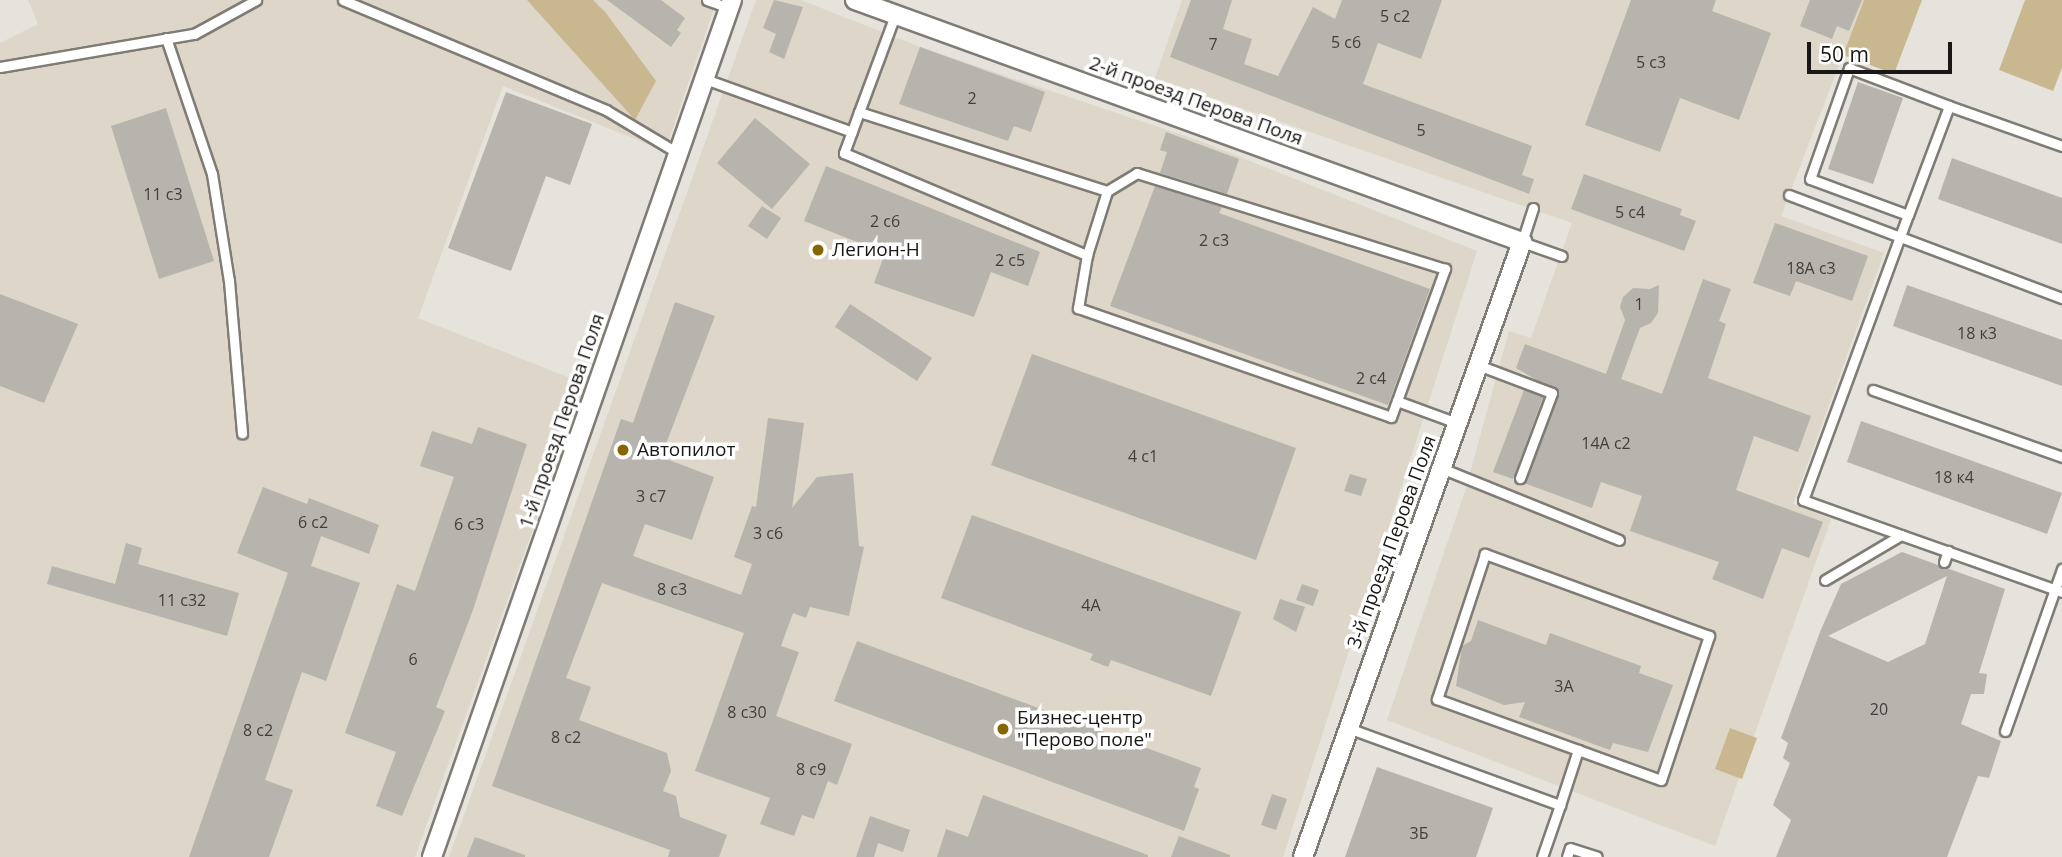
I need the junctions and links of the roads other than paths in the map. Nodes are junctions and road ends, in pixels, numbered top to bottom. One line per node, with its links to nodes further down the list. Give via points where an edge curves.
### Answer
1 (256, 0): 7 (lane, via 194,34)
2 (343, 0): 14 (lane, via 606,110)
3 (707, 0): 5 (lane)
4 (855, 0): 6 (street, 2-й проезд Перова Поля)
5 (731, 4): 9 (street, 1-й проезд Перова Поля)
6 (895, 15): 11 (lane); 20 (street, 2-й проезд Перова Поля)
7 (166, 38): 8 (lane); 28 (lane, via 212,174 229,281)
8 (0, 67)
9 (705, 79): 12 (lane); 14 (street, 1-й проезд Перова Поля)
10 (1949, 106): 13 (lane); 18 (lane); 18 (lane, via 1850,68 1810,179)
11 (859, 112): 12 (lane); 15 (lane)
12 (852, 132): 21 (lane, via 844,153)
13 (2062, 146)
14 (678, 153): 43 (street, 1-й проезд Перова Поля)
15 (1107, 191): 21 (lane); 26 (lane, via 1137,173 1445,269)
16 (1789, 195): 19 (lane)
17 (1533, 208): 20 (lane)
18 (1908, 215): 19 (lane)
19 (1902, 237): 23 (lane); 32 (lane, via 1804,500)
20 (1522, 242): 22 (lane); 24 (street, 3-й проезд Перова Поля)
21 (1087, 255): 26 (lane, via 1078,308 1391,417)
22 (1562, 257)
23 (2062, 298)
24 (1478, 365): 27 (street, 3-й проезд Перова Поля); 31 (lane, via 1552,393)
25 (1872, 390): 29 (lane)
26 (1397, 401): 27 (lane)
27 (1457, 424): 30 (street, 3-й проезд Перова Поля)
28 (242, 433)
29 (2062, 457)
30 (1441, 468): 33 (lane); 39 (street, 3-й проезд Перова Поля)
31 (1520, 478)
32 (1901, 535): 34 (lane); 37 (lane)
33 (1619, 540)
34 (1948, 551): 35 (lane); 38 (lane)
35 (1944, 562)
36 (2062, 569): 38 (lane)
37 (1825, 580)
38 (2058, 590): 40 (lane)
39 (1348, 728): 42 (lane); 44 (street, 3-й проезд Перова Поля)
40 (2005, 731)
41 (1578, 750): 41 (lane, via 1661,780 1709,636 1485,554 1437,699); 42 (lane)
42 (1560, 804): 45 (lane)
43 (432, 857)
44 (1303, 857)
45 (1542, 857)
46 (1567, 857): 47 (lane, via 1570,848)
47 (1597, 857)

